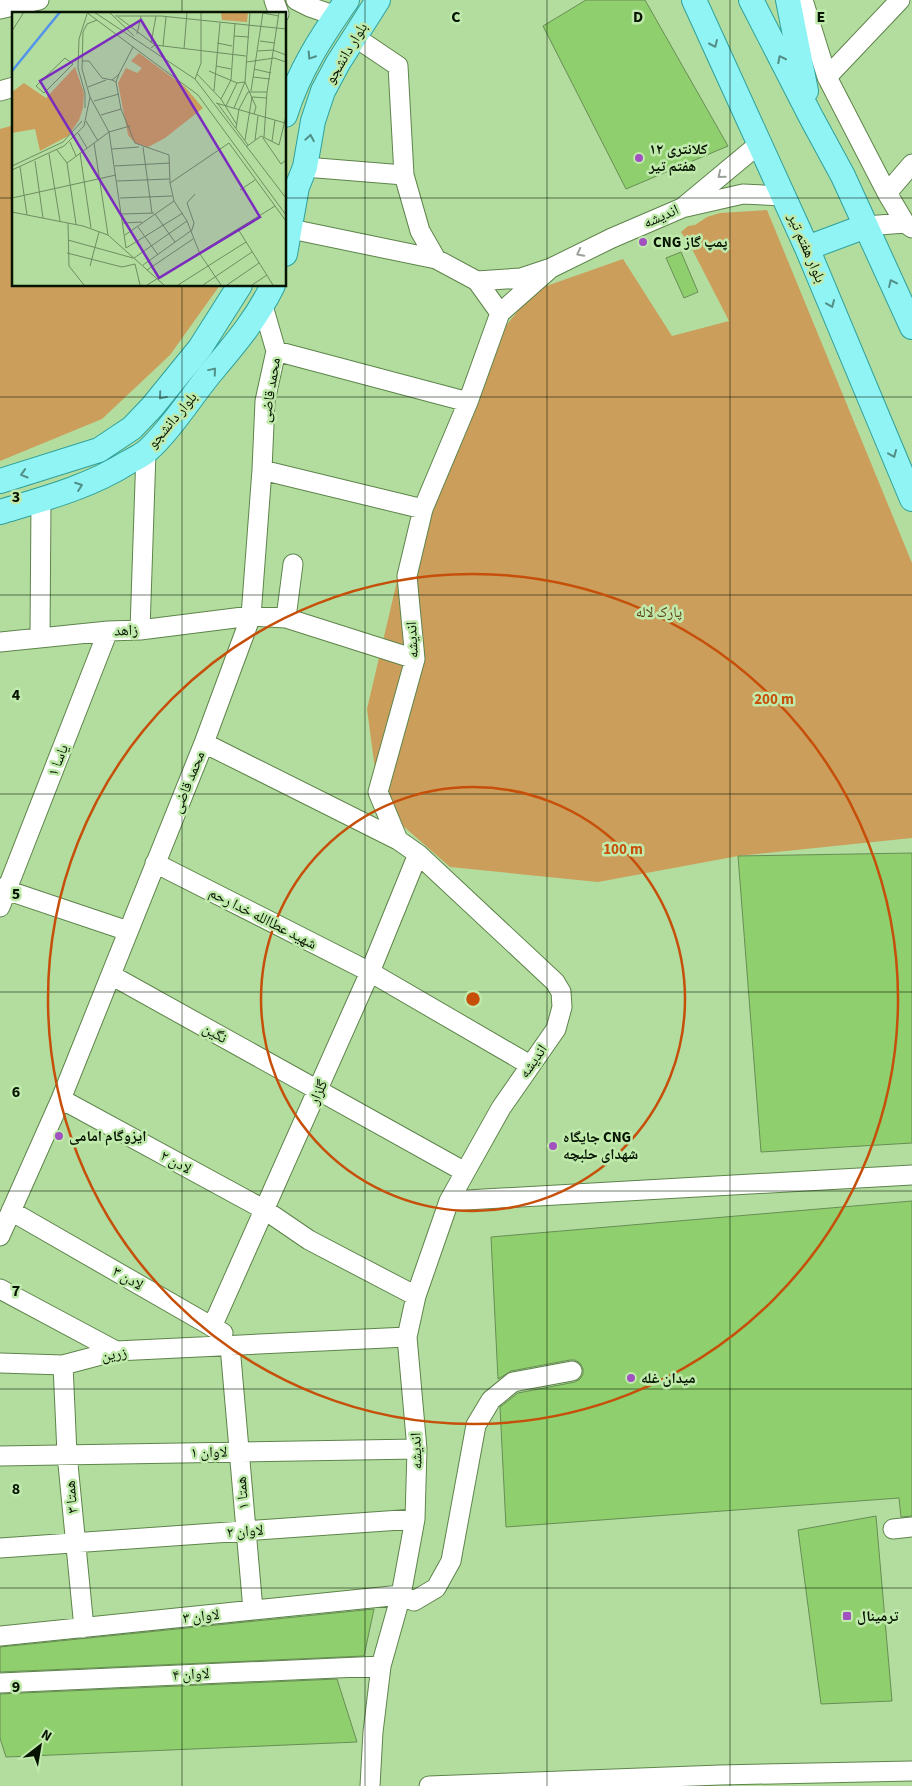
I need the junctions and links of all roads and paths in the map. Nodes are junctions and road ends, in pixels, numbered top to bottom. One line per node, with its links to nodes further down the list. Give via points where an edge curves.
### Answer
1 (40, 0): 11 (street)
2 (274, 0): 12 (street)
3 (296, 0): 13 (street, via 310,7)
4 (314, 0): 13 (street)
5 (378, 0): 14 (main road, بلوار دانشجو)
6 (694, 0): 18 (main road, بلوار هفتم تیر, one-way to 18)
7 (751, 0): 17 (main road, one-way to 7)
8 (788, 0): 17 (main road)
9 (804, 0): 15 (street)
10 (900, 0): 15 (street)
11 (0, 10)
12 (278, 12)
13 (338, 13): 14 (main road); 16 (main road, بلوار دانشجو, one-way to 16, via 304,66)
14 (355, 37): 20 (main road, بلوار دانشجو, one-way to 14, via 313,121 324,91); 21 (street, via 398,66)
15 (827, 77): 22 (street)
16 (286, 112)
17 (811, 117): 25 (main road, via 844,176)
18 (759, 144): 23 (main road, بلوار هفتم تیر); 24 (street, اندیشه, one-way to 24)
19 (912, 164): 22 (street)
20 (305, 167): 21 (street); 27 (main road, بلوار دانشجو, via 297,187)
21 (404, 175): 30 (street, via 420,231)
22 (887, 193): 26 (street)
23 (784, 196): 24 (street, via 743,194); 28 (main road, بلوار هفتم تیر)
24 (682, 208): 31 (street, اندیشه, one-way to 31)
25 (866, 226): 26 (street); 28 (main road); 36 (main road, one-way to 25)
26 (909, 226)
27 (290, 229): 29 (main road, بلوار دانشجو); 30 (street)
28 (807, 248): 42 (main road, بلوار هفتم تیر, one-way to 42)
29 (286, 249)
30 (436, 259): 32 (street)
31 (551, 268): 32 (street, via 521,278); 35 (street)
32 (477, 281): 35 (street)
33 (239, 286): 41 (main road, بلوار دانشجو, one-way to 41, via 200,348 132,428 99,450)
34 (268, 295): 37 (street, محمد قاضی); 39 (main road, بلوار دانشجو, one-way to 34, via 248,328)
35 (500, 313): 38 (street, اندیشه)
36 (912, 327)
37 (276, 351): 38 (street); 40 (street, محمد قاضی, via 265,401)
38 (468, 402): 44 (street, اندیشه)
39 (146, 452): 43 (main road, بلوار دانشجو, one-way to 39, via 108,475); 49 (street)
40 (262, 470): 44 (street); 47 (street, محمد قاضی)
41 (0, 481)
42 (912, 499)
43 (41, 500): 45 (main road, بلوار دانشجو); 51 (street)
44 (423, 509): 53 (street, اندیشه, via 407,576)
45 (0, 512)
46 (293, 564): 48 (street)
47 (251, 616): 48 (street, زاهد); 49 (street, زاهد); 54 (street, محمد قاضی)
48 (286, 618): 53 (street, زاهد)
49 (140, 630): 50 (street, زاهد)
50 (108, 631): 51 (street, زاهد); 58 (street, یاسا ۱)
51 (40, 638): 52 (street, زاهد)
52 (0, 642)
53 (416, 659): 55 (street, اندیشه, via 378,792)
54 (204, 743): 55 (street); 57 (street, محمد قاضی)
55 (398, 840): 56 (street, اندیشه)
56 (418, 854): 61 (street, گلزار); 63 (street, اندیشه, via 555,982 561,992 562,1007 556,1029)
57 (155, 863): 60 (street, محمد قاضی); 61 (street, شهید عطاالله خدا رحم)
58 (4, 889): 59 (street, یاسا ۱); 60 (street)
59 (0, 908)
60 (128, 931): 62 (street, محمد قاضی)
61 (370, 972): 63 (street, شهید عطاالله خدا رحم); 64 (street, گلزار)
62 (111, 975): 64 (street, نگین); 65 (street, محمد قاضی)
63 (530, 1065): 66 (street, اندیشه)
64 (318, 1090): 66 (street, نگین); 69 (street, گلزار)
65 (62, 1099): 69 (street, لادن ۲); 70 (street, محمد قاضی)
66 (464, 1172): 68 (street, اندیشه)
67 (912, 1175): 68 (street)
68 (449, 1200): 73 (street, اندیشه)
69 (265, 1210): 73 (street, لادن ۲, via 309,1240); 74 (street, گلزار)
70 (11, 1211): 71 (street, محمد قاضی); 74 (street, لادن ۳)
71 (0, 1236)
72 (0, 1289): 77 (street)
73 (416, 1296): 75 (street, اندیشه)
74 (212, 1327): 76 (street, لادن ۳)
75 (407, 1337): 76 (street, زرین); 81 (street, اندیشه)
76 (237, 1345): 77 (street, زرین); 82 (street, همتا ۱)
77 (116, 1352): 79 (street, زرین)
78 (0, 1363): 79 (street, زرین)
79 (63, 1365): 83 (street, همتا ۳)
80 (572, 1371): 91 (street, لاوان ۳, via 513,1382 491,1400 476,1425 451,1562 436,1588 414,1601)
81 (417, 1449): 82 (street, لاوان ۱); 85 (street, اندیشه)
82 (239, 1452): 83 (street, لاوان ۱); 88 (street, همتا ۱)
83 (67, 1454): 84 (street, لاوان ۱); 89 (street, همتا ۳)
84 (0, 1456)
85 (415, 1519): 88 (street, لاوان ۲); 91 (street, اندیشه)
86 (912, 1527): 87 (street)
87 (893, 1529)
88 (246, 1531): 89 (street, لاوان ۲); 92 (street, همتا ۱)
89 (75, 1543): 90 (street, لاوان ۲); 93 (street, همتا ۳)
90 (0, 1548)
91 (401, 1595): 92 (street, لاوان ۳); 95 (street, اندیشه)
92 (252, 1610): 93 (street, لاوان ۳)
93 (84, 1628): 94 (street, لاوان ۳)
94 (0, 1636)
95 (381, 1666): 96 (street, لاوان ۴); 99 (street, اندیشه)
96 (0, 1683)
97 (912, 1771): 98 (street)
98 (720, 1781): 100 (street)
99 (370, 1786)
100 (428, 1786)

